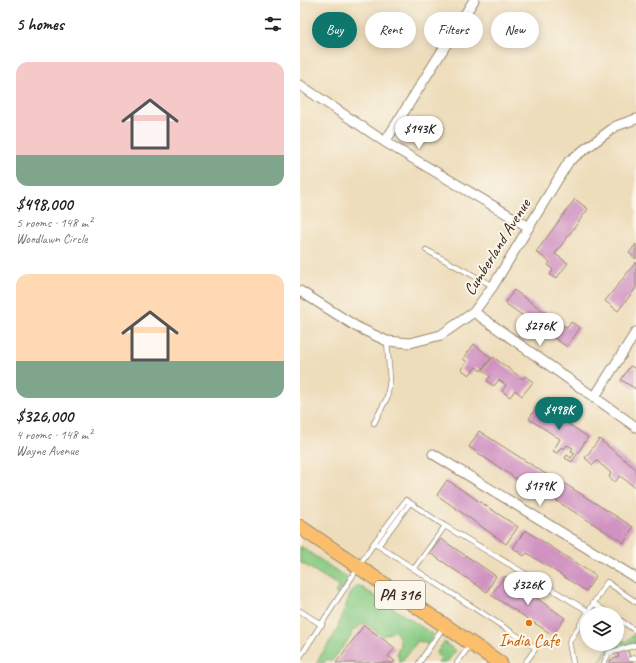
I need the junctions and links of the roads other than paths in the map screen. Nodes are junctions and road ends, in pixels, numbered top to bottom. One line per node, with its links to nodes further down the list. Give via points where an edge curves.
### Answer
1 (474, 0): 4 (street)
2 (300, 85): 4 (street)
3 (636, 119): 5 (street, Cumberland Avenue, via 616,126 569,161)
4 (385, 142): 5 (street)
5 (529, 227): 7 (street, Cumberland Avenue)
6 (426, 250): 7 (lane)
7 (493, 286): 9 (street, Cumberland Avenue)
8 (300, 291): 11 (street, Cumberland Avenue, via 357,327)
9 (474, 312): 11 (street, Cumberland Avenue, via 441,335 410,343); 12 (street)
10 (636, 332): 12 (street)
11 (387, 341): 13 (lane, via 390,380 387,398)
12 (594, 398): 14 (street)
13 (374, 423)
14 (636, 427)
15 (433, 454): 21 (street)
16 (444, 526): 18 (lane, via 410,503); 20 (lane); 24 (lane)
17 (300, 527): 19 (main road, PA 316)
18 (376, 544): 19 (lane); 20 (lane)
19 (360, 567): 30 (lane); 31 (main road, PA 316)
20 (414, 569): 39 (lane, via 536,648)
21 (636, 578)
22 (636, 602): 23 (lane, via 607,582)
23 (593, 603): 25 (lane); 26 (lane)
24 (581, 607)
25 (590, 607)
26 (599, 607)
27 (300, 611): 30 (lane)
28 (624, 623): 32 (lane)
29 (580, 624): 40 (lane, via 569,642)
30 (322, 625): 35 (lane)
31 (444, 625): 33 (main road, PA 316); 36 (lane)
32 (636, 631)
33 (471, 643): 37 (lane); 38 (main road, PA 316)
34 (636, 645): 41 (lane, via 609,653)
35 (300, 657)
36 (419, 663)
37 (457, 663)
38 (500, 663)
39 (525, 663)
40 (573, 663)
41 (604, 663)

